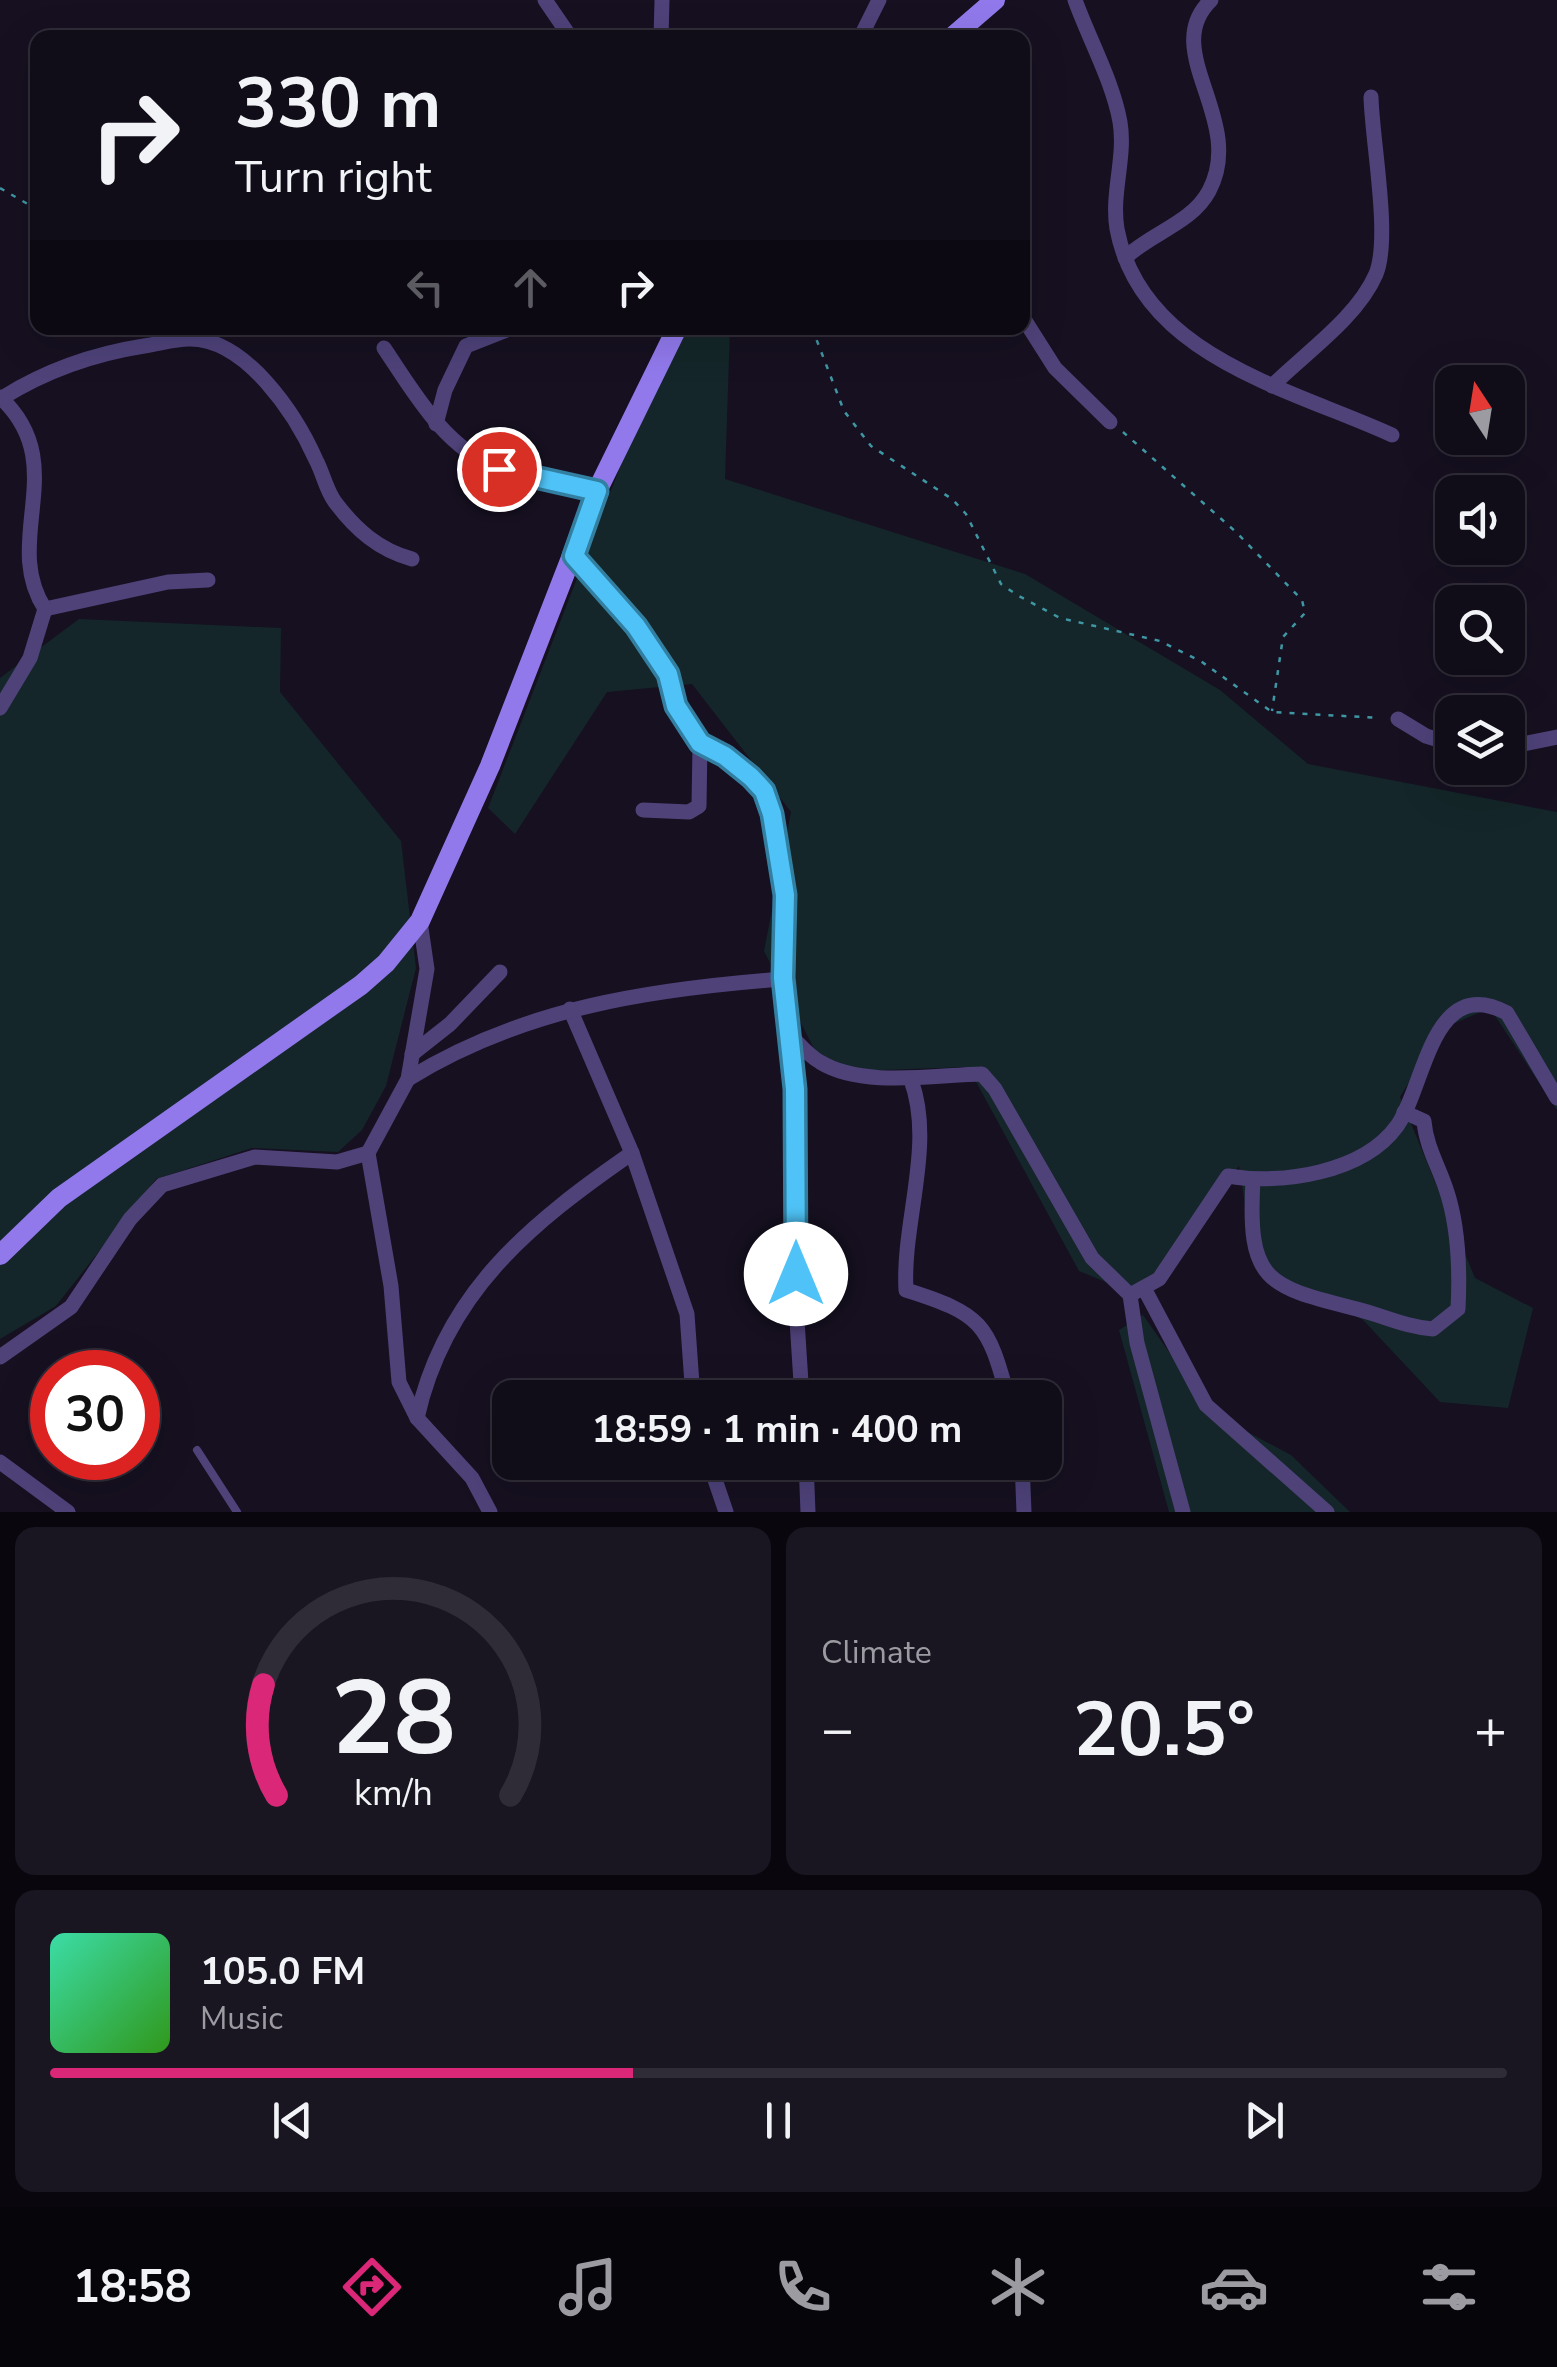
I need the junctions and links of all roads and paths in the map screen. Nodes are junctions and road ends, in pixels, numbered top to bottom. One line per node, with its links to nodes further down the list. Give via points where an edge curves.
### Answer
1 (545, 0): 7 (street)
2 (662, 0): 8 (street)
3 (880, 0): 9 (street)
4 (996, 0): 10 (street)
5 (1075, 0): 14 (street, via 1120,122 1116,225)
6 (1212, 0): 14 (street, via 1195,25 1192,47 1216,111 1220,168 1194,213 1142,240)
7 (566, 30)
8 (661, 30)
9 (864, 30)
10 (960, 30)
11 (1371, 98): 20 (street, via 1382,239 1377,272 1361,299)
12 (0, 188): 13 (path)
13 (30, 205)
14 (1125, 258): 20 (street, via 1173,324 1217,358)
15 (1030, 329): 22 (street, via 1055,368)
16 (494, 335): 23 (street, via 466,346)
17 (674, 335): 25 (street)
18 (815, 335): 31 (path, via 844,411 871,446 966,514 1001,584 1060,618 1160,641)
19 (384, 348): 23 (street)
20 (1272, 386): 24 (street)
21 (1, 397): 27 (street, via 35,377 110,351 193,338 258,372 315,457 332,500 382,551); 29 (street, via 25,422 30,446 22,540 26,578)
22 (1110, 422): 31 (path, via 1302,600 1305,613 1283,637)
23 (436, 424): 25 (street, via 499,469)
24 (1392, 435)
25 (597, 491): 26 (street)
26 (574, 556): 35 (street, via 647,642); 38 (street)
27 (412, 560)
28 (208, 580): 29 (street, via 168,582)
29 (45, 610): 30 (street, via 30,658)
30 (0, 708)
31 (1272, 712): 32 (path)
32 (1398, 719): 34 (street)
33 (1557, 737): 36 (street)
34 (1435, 739)
35 (700, 743): 37 (street, via 699,806 689,812); 40 (street, via 764,791 785,895)
36 (1525, 744)
37 (644, 810)
38 (420, 921): 43 (street, via 427,969); 51 (street, via 360,985 59,1198)
39 (500, 972): 43 (street)
40 (783, 978): 41 (street, via 681,986); 42 (street)
41 (570, 1009): 44 (street, via 462,1046); 49 (street)
42 (790, 1036): 45 (street, via 842,1072); 55 (street)
43 (412, 1054): 44 (street)
44 (408, 1079): 48 (street)
45 (911, 1080): 52 (street, via 982,1074 1092,1258); 56 (street, via 918,1140 906,1290 977,1318 994,1344)
46 (1557, 1098): 47 (street, via 1507,1014 1470,1006 1453,1013 1430,1043)
47 (1404, 1112): 50 (street, via 1375,1148 1349,1163); 50 (street, via 1424,1121 1448,1192 1460,1265 1458,1309 1432,1329 1284,1291 1270,1277 1250,1224)
48 (368, 1153): 53 (street, via 338,1162 254,1157 162,1185 70,1306); 57 (street, via 399,1382)
49 (632, 1153): 54 (street, via 686,1314); 57 (street, via 554,1207 475,1288 425,1382)
50 (1253, 1180): 52 (street, via 1222,1180 1160,1280)
51 (0, 1255)
52 (1137, 1292): 69 (street, via 1137,1343); 70 (street, via 1206,1405)
53 (0, 1357)
54 (692, 1380)
55 (801, 1380)
56 (1003, 1380)
57 (417, 1418): 65 (street, via 472,1478)
58 (196, 1450): 64 (lane)
59 (0, 1462): 63 (street)
60 (715, 1480): 66 (street)
61 (807, 1480): 67 (street)
62 (1023, 1480): 68 (street)
63 (68, 1512)
64 (236, 1512)
65 (490, 1512)
66 (726, 1512)
67 (808, 1512)
68 (1024, 1512)
69 (1183, 1512)
70 (1327, 1512)

